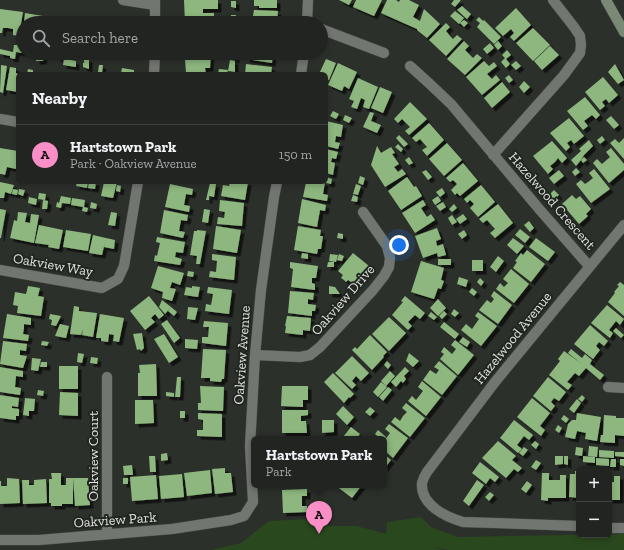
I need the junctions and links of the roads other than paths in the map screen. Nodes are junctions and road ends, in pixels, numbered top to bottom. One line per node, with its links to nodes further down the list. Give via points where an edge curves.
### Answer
1 (123, 0): 5 (street)
2 (308, 0): 7 (street)
3 (553, 0): 18 (street, Hazelwood Crescent, via 580,36 580,53)
4 (606, 0): 9 (street)
5 (155, 3): 6 (street)
6 (155, 16)
7 (307, 16)
8 (328, 32): 10 (street)
9 (624, 32)
10 (384, 53)
11 (155, 60): 14 (street)
12 (303, 60): 15 (street)
13 (410, 66): 18 (street, Hazelwood Crescent, via 450,104)
14 (154, 72)
15 (301, 72)
16 (0, 119): 17 (street)
17 (16, 122)
18 (494, 155): 23 (street, Hazelwood Crescent)
19 (138, 184): 24 (street, Oakview Way, via 124,266 118,279 102,288)
20 (277, 184): 25 (street, Oakview Avenue, via 262,282)
21 (363, 212): 25 (street, Oakview Drive, via 389,252 389,267 384,276 320,347 310,354 300,357)
22 (624, 225): 23 (street, Hazelwood Avenue)
23 (589, 266): 32 (street, Hazelwood Avenue, via 498,379 422,482 425,497 431,504 451,518 463,522)
24 (0, 270)
25 (255, 355): 29 (street, Oakview Avenue)
26 (107, 377): 35 (street, Oakview Court)
27 (608, 387): 28 (street)
28 (624, 388)
29 (251, 465)
30 (252, 488): 31 (street, Oakview Avenue, via 253,502 244,516)
31 (231, 520): 35 (street, Oakview Park, via 172,529)
32 (576, 526)
33 (612, 528): 34 (street)
34 (624, 528)
35 (107, 534): 36 (street, Oakview Park, via 39,540)
36 (0, 540)

